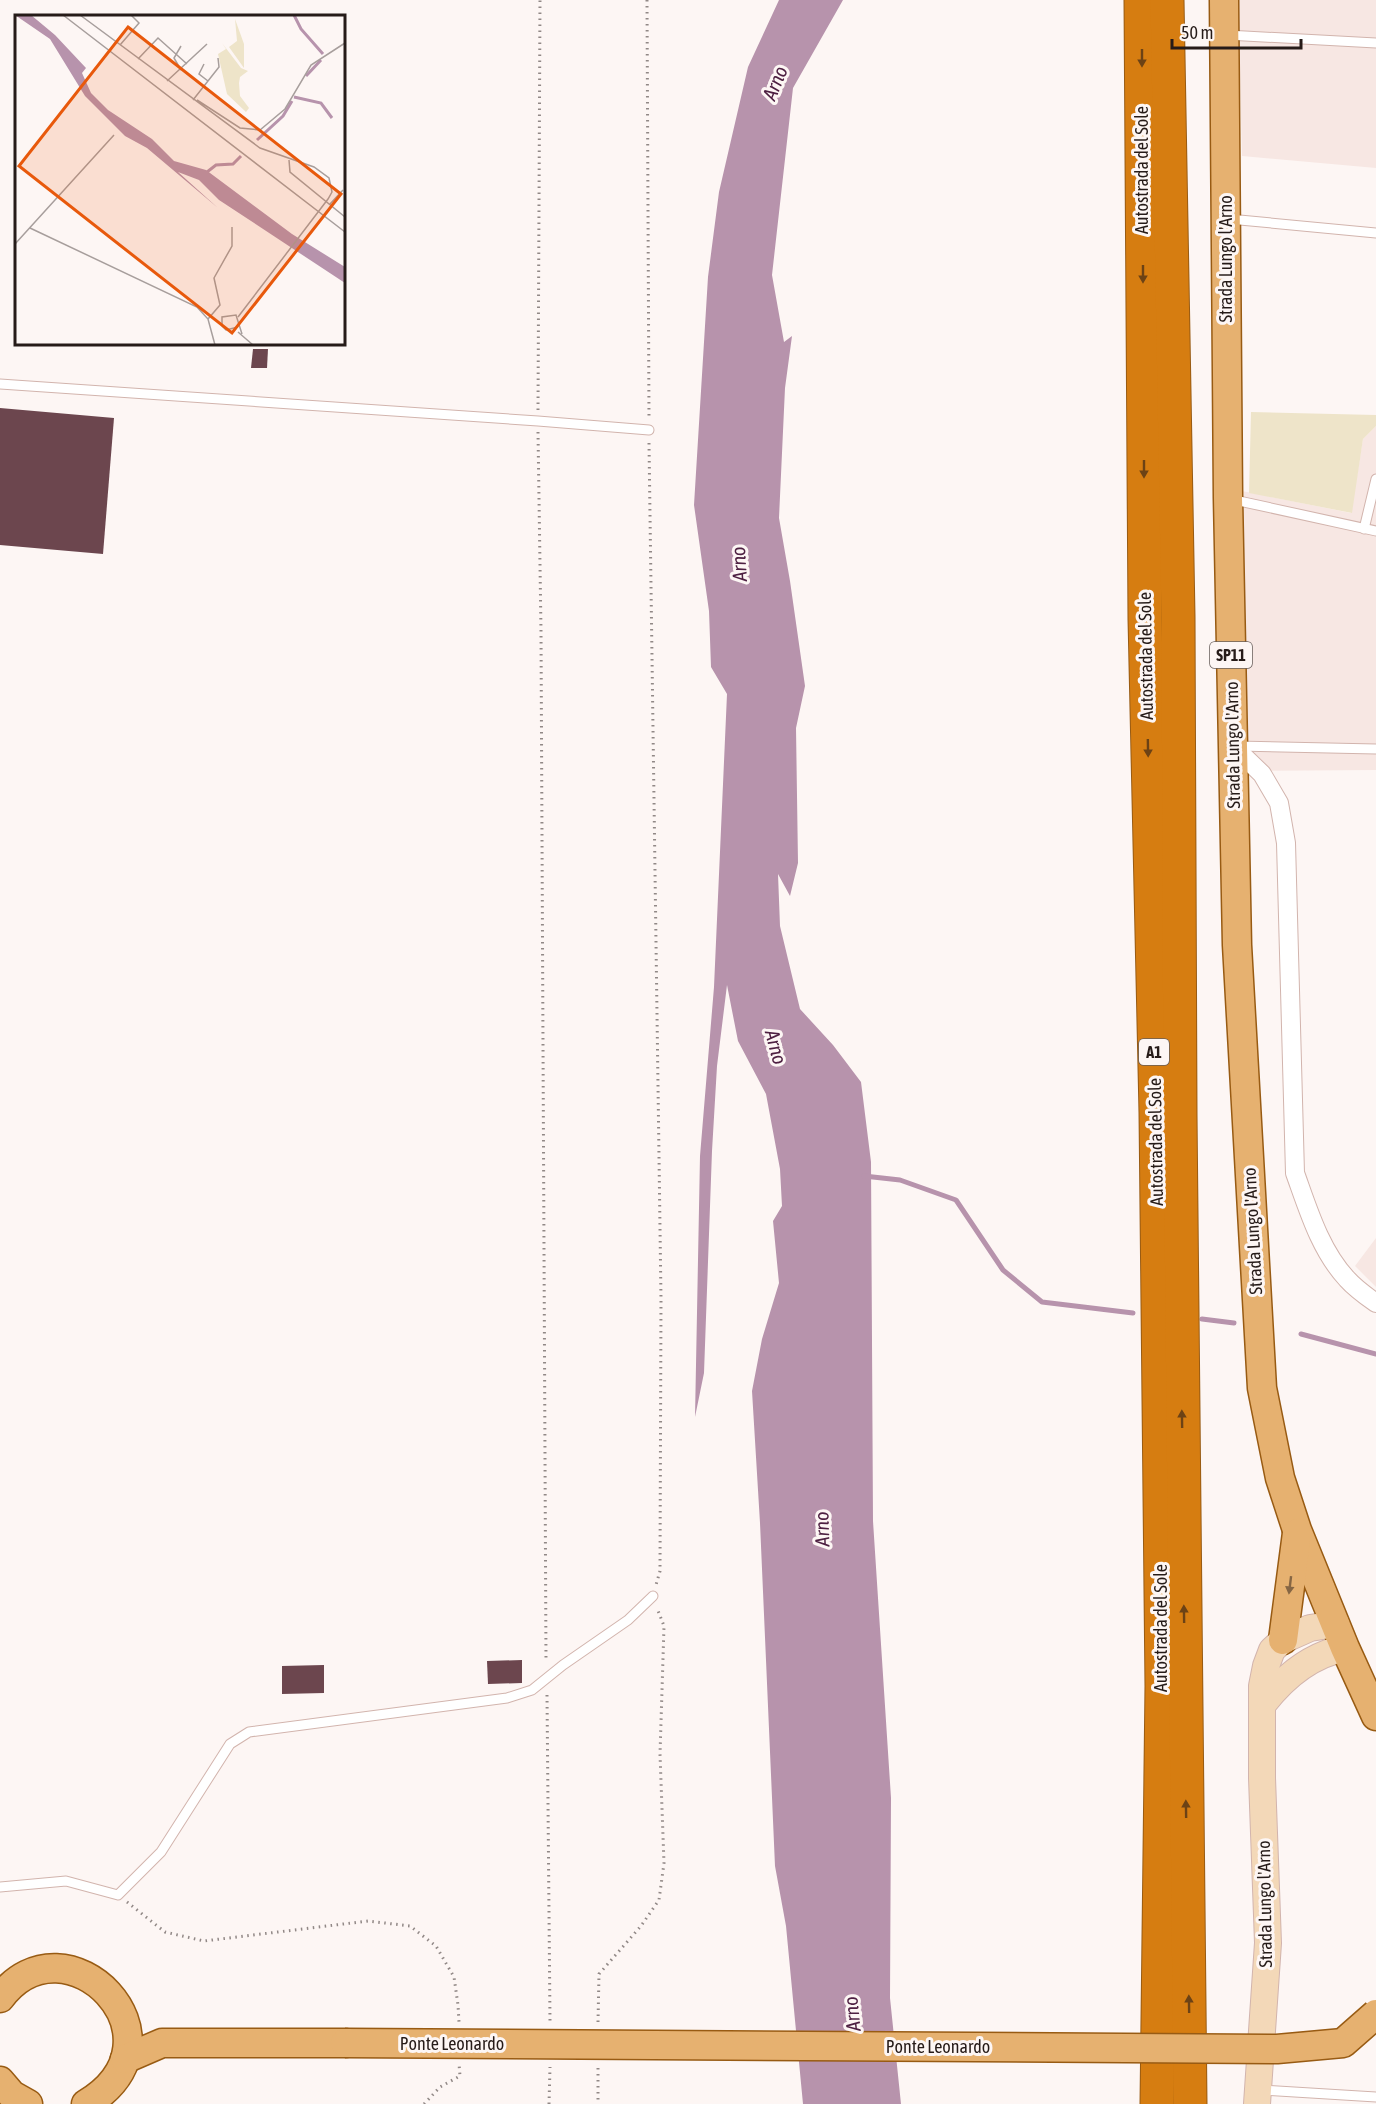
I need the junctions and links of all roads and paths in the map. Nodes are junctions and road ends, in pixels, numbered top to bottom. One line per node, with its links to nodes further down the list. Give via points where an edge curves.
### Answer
1 (540, 0): 11 (path)
2 (647, 0): 12 (path)
3 (1141, 0): 48 (highway, Autostrada del Sole / A1, one-way to 48, via 1145,607 1162,1686)
4 (1167, 0): 49 (highway, Autostrada del Sole / A1, one-way to 4, via 1178,617)
5 (1224, 0): 6 (main road, Strada Lungo l'Arno / SP11)
6 (1224, 35): 7 (lane); 8 (main road, Strada Lungo l'Arno / SP11)
7 (1376, 43)
8 (1226, 219): 9 (lane); 14 (main road, Strada Lungo l'Arno / SP11)
9 (1376, 233)
10 (0, 384): 11 (lane)
11 (538, 421): 12 (lane); 24 (path)
12 (649, 430): 21 (path, via 661,1299 660,1571)
13 (1376, 479): 15 (lane)
14 (1228, 498): 15 (lane); 17 (main road, Strada Lungo l'Arno / SP11)
15 (1364, 529): 16 (lane)
16 (1376, 531)
17 (1233, 746): 18 (lane); 19 (street, via 1262,774 1279,803 1286,843 1295,1173 1328,1253 1347,1279); 20 (main road, Strada Lungo l'Arno / SP11, via 1237,945 1262,1388 1280,1478)
18 (1376, 749)
19 (1376, 1303)
20 (1297, 1530): 22 (main road, Strada Lungo l'Arno); 23 (main road, one-way to 23)
21 (653, 1596): 24 (lane, via 628,1620); 33 (path, via 664,1626 660,1755 664,1863 659,1900 599,1974)
22 (1341, 1636): 23 (street, via 1310,1628); 25 (street, via 1327,1652 1292,1673); 26 (main road, Strada Lungo l'Arno)
23 (1283, 1640): 25 (street, Strada Lungo l'Arno, via 1272,1650 1266,1666)
24 (546, 1678): 28 (lane, via 532,1690 507,1698 249,1732 230,1744 160,1852); 32 (path)
25 (1264, 1703): 41 (street, Strada Lungo l'Arno, via 1262,1778 1268,1943)
26 (1376, 1716)
27 (0, 1887): 28 (lane, via 66,1881)
28 (118, 1895): 34 (path, via 165,1932 204,1941 368,1921 410,1926 436,1946 454,1977)
29 (0, 1998): 31 (main road, via 28,1974 51,1969 75,1971 97,1981 114,1998)
30 (1376, 2014): 35 (main road, Ponte Leonardo, bridge, via 1343,2043 1277,2049)
31 (125, 2020): 35 (main road); 36 (main road)
32 (550, 2027)
33 (598, 2028)
34 (459, 2029)
35 (162, 2043): 36 (main road)
36 (125, 2059): 44 (main road, via 116,2078)
37 (550, 2060): 46 (path)
38 (459, 2064): 45 (path, via 460,2076 440,2087)
39 (598, 2064): 47 (path)
40 (0, 2081): 43 (main road, via 12,2095)
41 (1257, 2097): 42 (lane)
42 (1376, 2097)
43 (28, 2104)
44 (86, 2104)
45 (424, 2104)
46 (549, 2104)
47 (598, 2104)
48 (1158, 2104)
49 (1190, 2104)

